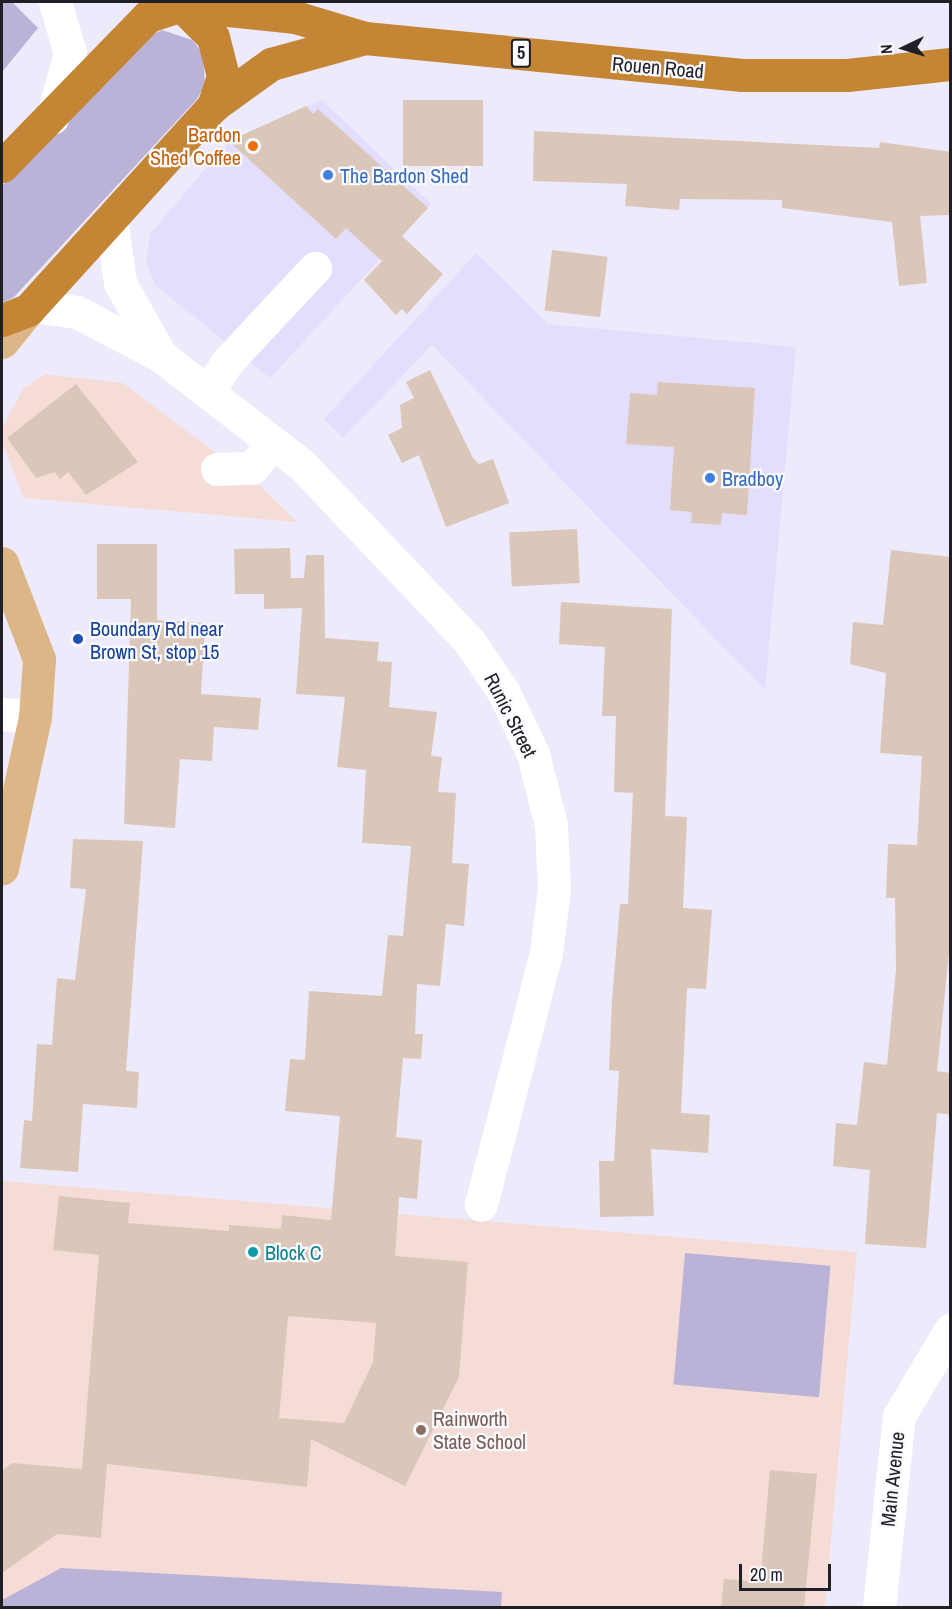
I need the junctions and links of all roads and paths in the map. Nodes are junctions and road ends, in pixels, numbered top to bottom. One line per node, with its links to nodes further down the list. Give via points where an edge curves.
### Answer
1 (55, 2): 6 (street, via 70,53)
2 (172, 4): 3 (highway, Rouen Road / 5, via 295,17); 5 (highway, via 200,21 219,48 223,82); 6 (highway, via 136,26)
3 (365, 38): 4 (highway, Rouen Road / 5, via 786,77); 5 (highway, Rouen Road / 5, via 271,64)
4 (951, 64)
5 (213, 106): 8 (highway, 5)
6 (52, 118): 7 (highway)
7 (2, 166)
8 (111, 218): 10 (highway, 5); 12 (street, Runic Street, via 120,283)
9 (315, 268): 13 (street, via 227,362)
10 (20, 312): 11 (main road); 12 (street, Runic Street, via 77,312)
11 (2, 342)
12 (161, 356): 13 (street, Runic Street)
13 (210, 390): 14 (street, Runic Street)
14 (273, 442): 15 (street, via 252,468); 20 (street, Runic Street, via 302,465 469,641 503,692 533,754 551,825 553,900 528,1031)
15 (217, 469)
16 (2, 563): 18 (main road, via 39,659)
17 (2, 714): 18 (street)
18 (35, 717): 19 (main road)
19 (2, 868)
20 (481, 1205)
21 (951, 1330): 22 (street, Main Avenue, via 911,1389 894,1445)
22 (879, 1608)

